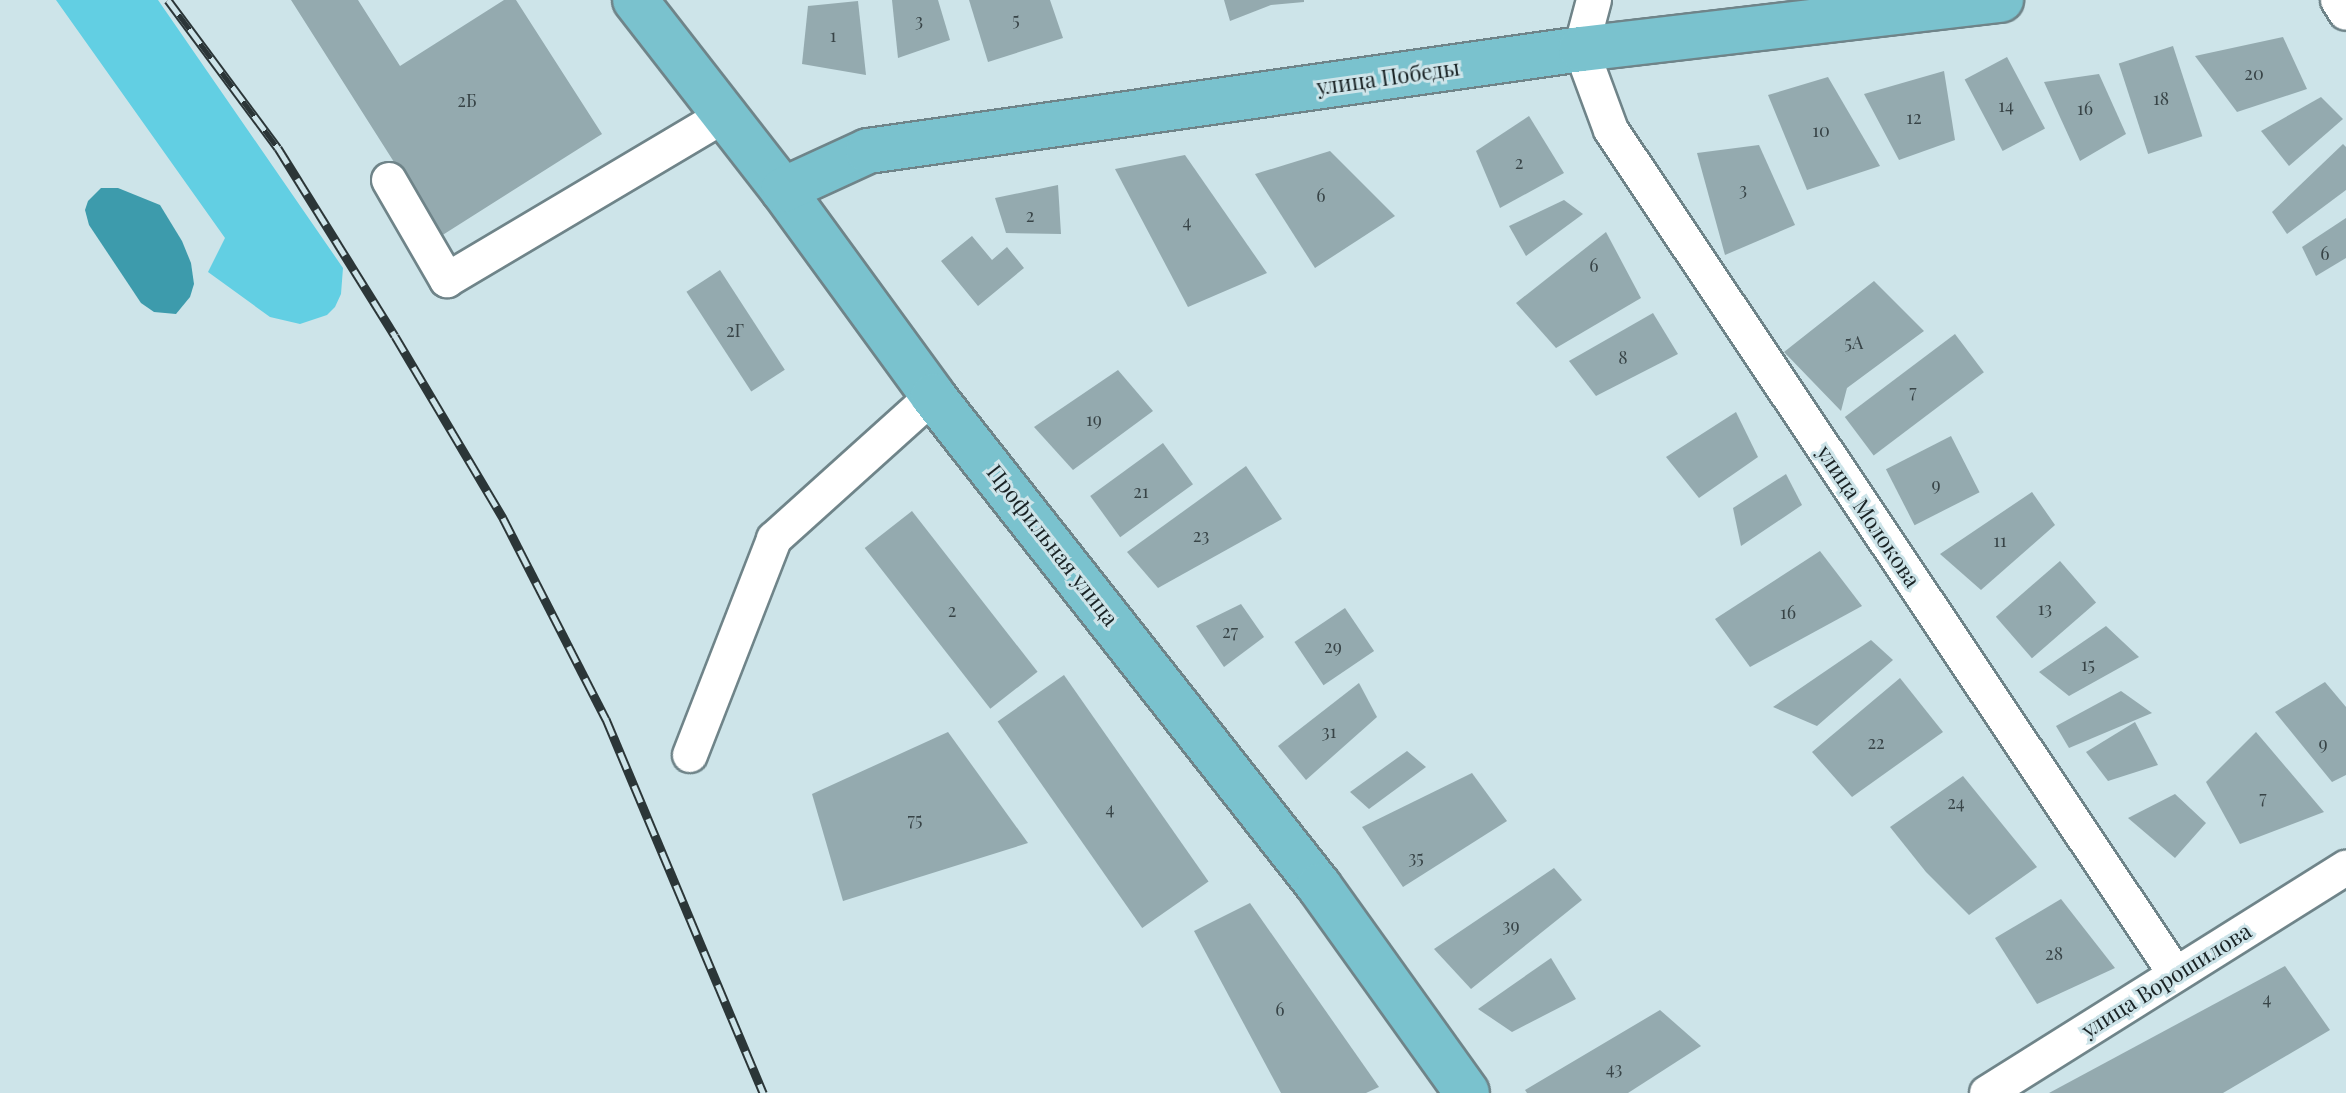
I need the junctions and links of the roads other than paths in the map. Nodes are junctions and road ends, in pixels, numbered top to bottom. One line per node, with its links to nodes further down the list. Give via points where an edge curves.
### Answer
1 (635, 0): 7 (main road, Профильная улица)
2 (1594, 0): 6 (street)
3 (2001, 0): 6 (main road, улица Победы)
4 (2338, 0): 5 (street)
5 (2346, 13)
6 (1581, 49): 9 (main road, улица Победы, via 868,151); 13 (street, улица Молокова, via 1611,130)
7 (723, 116): 8 (street, via 447,280); 9 (main road, Профильная улица)
8 (389, 180)
9 (783, 190): 10 (main road, Профильная улица)
10 (933, 396): 11 (street, via 774,539); 14 (main road, Профильная улица, via 1319,886)
11 (690, 755)
12 (2346, 868): 13 (street, улица Ворошилова)
13 (2175, 973): 15 (street, улица Ворошилова)
14 (1467, 1093)
15 (1987, 1093)

